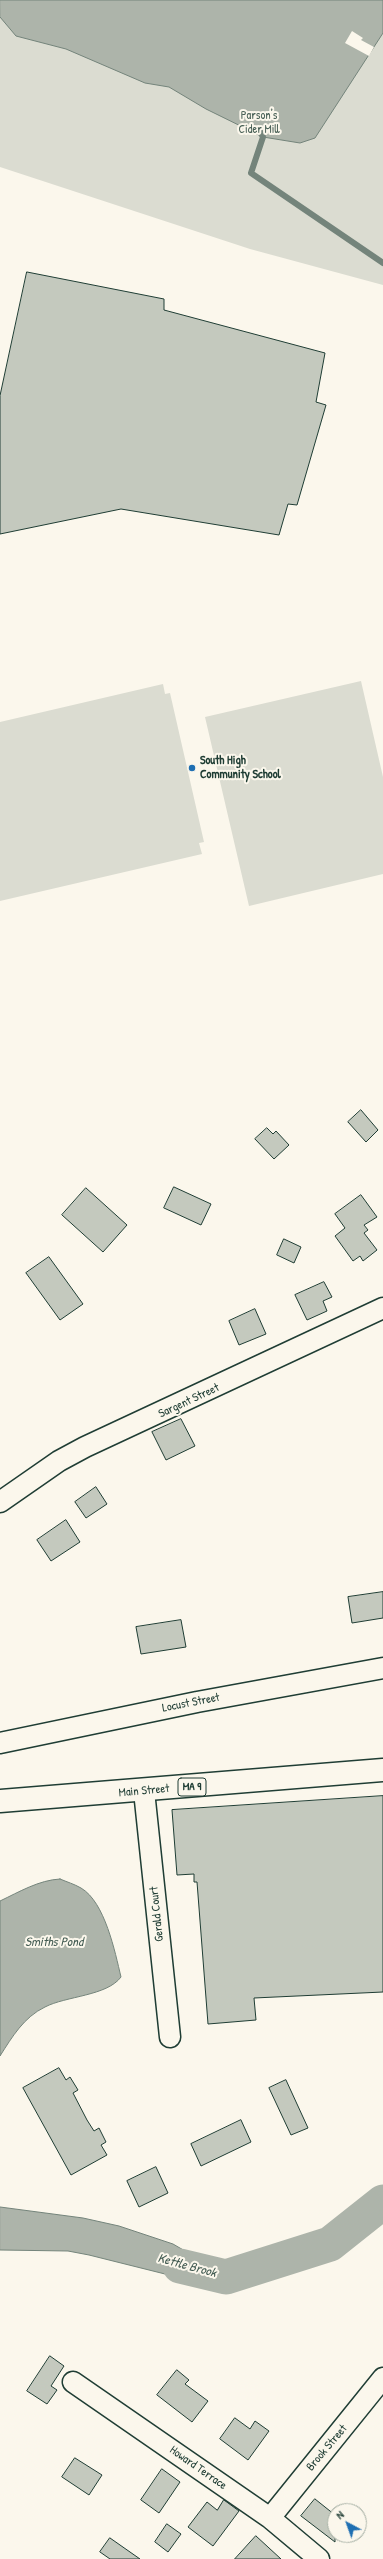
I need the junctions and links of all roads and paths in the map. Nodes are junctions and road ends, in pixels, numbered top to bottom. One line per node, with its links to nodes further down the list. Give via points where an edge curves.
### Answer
1 (383, 1308): 2 (street, Sargent Street, via 85,1447 59,1461)
2 (0, 1502)
3 (383, 1668): 4 (street, Locust Street, via 197,1702)
4 (0, 1743)
5 (383, 1770): 6 (highway, Main Street / MA 9)
6 (144, 1791): 7 (highway, Main Street / MA 9); 8 (street, Gerald Court)
7 (0, 1801)
8 (170, 2037)
9 (383, 2378): 11 (street, Brook Street)
10 (73, 2382): 11 (street, Howard Terrace)
11 (270, 2518): 12 (street, Howard Terrace)
12 (319, 2559)

